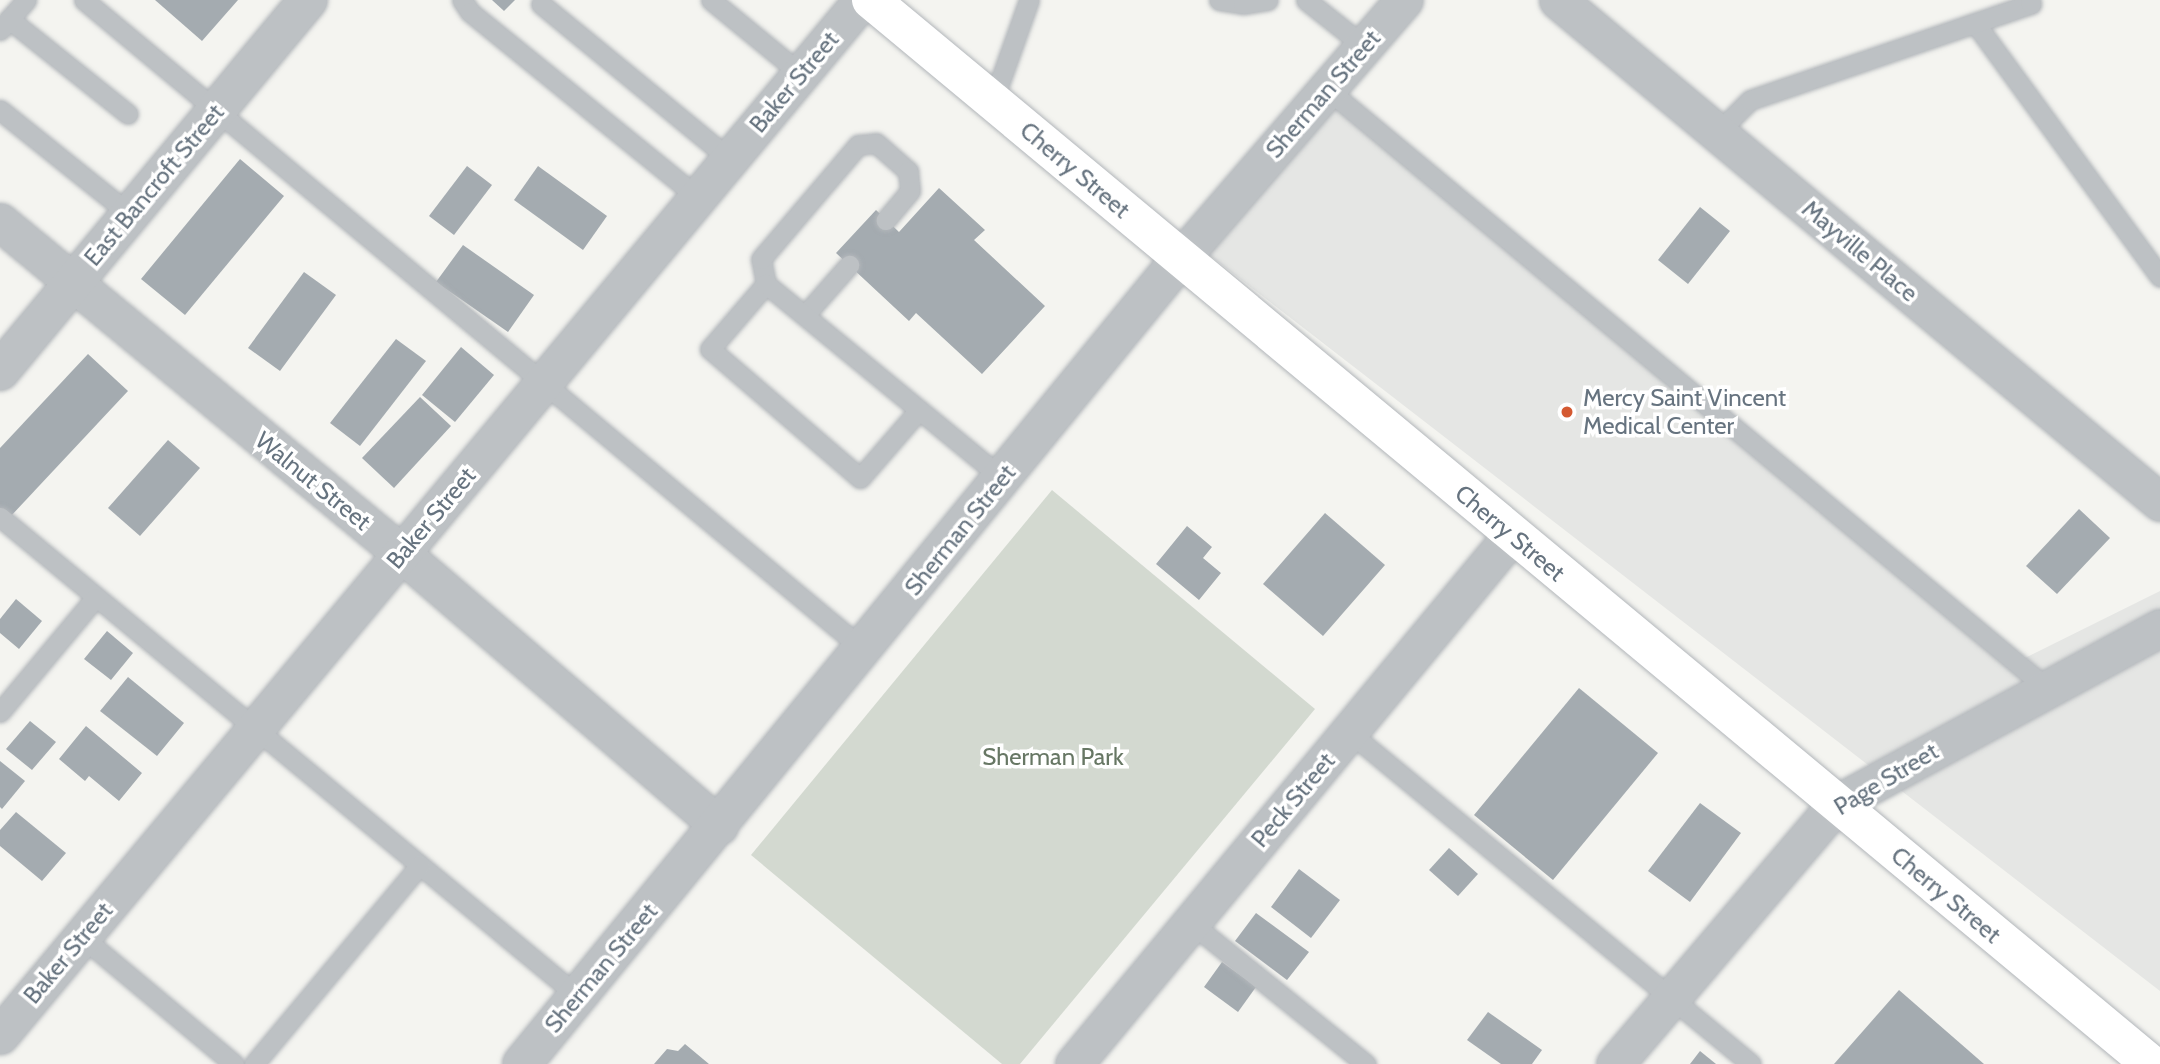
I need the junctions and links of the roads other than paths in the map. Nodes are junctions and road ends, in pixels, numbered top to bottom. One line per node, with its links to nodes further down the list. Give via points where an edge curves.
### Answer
1 (26, 0): 17 (lane)
2 (85, 0): 23 (lane)
3 (308, 0): 23 (street, East Bancroft Street)
4 (462, 0): 27 (lane, via 470,12)
5 (711, 0): 19 (lane)
6 (862, 0): 19 (street, Baker Street)
7 (872, 0): 21 (main road, Cherry Street)
8 (1030, 0): 21 (lane)
9 (1219, 0): 10 (lane, via 1243,4)
10 (1268, 0)
11 (1306, 0): 18 (lane)
12 (1404, 0): 18 (street, Sherman Street)
13 (1558, 0): 25 (street, Mayville Place)
14 (2030, 0): 16 (lane, via 2031,4)
15 (541, 4): 26 (lane)
16 (1975, 23): 25 (lane, via 1750,100); 33 (lane)
17 (5, 24): 24 (lane)
18 (1364, 46): 20 (street, Sherman Street)
19 (801, 74): 26 (street, Baker Street)
20 (1327, 89): 31 (street, Sherman Street); 48 (lane)
21 (993, 101): 31 (main road, Cherry Street)
22 (0, 110): 28 (lane)
23 (216, 110): 28 (street, East Bancroft Street); 38 (lane)
24 (128, 114)
25 (1718, 132): 41 (street, Mayville Place)
26 (730, 159): 27 (street, Baker Street)
27 (698, 197): 38 (street, Baker Street)
28 (130, 214): 34 (street, East Bancroft Street)
29 (886, 220): 35 (lane, via 910,191 908,171 876,143 858,145 761,258)
30 (0, 222): 34 (street, Walnut Street)
31 (1181, 258): 40 (street, Sherman Street); 43 (main road, Cherry Street)
32 (849, 265): 36 (lane)
33 (2160, 277)
34 (72, 283): 37 (street, East Bancroft Street); 44 (street, Walnut Street)
35 (766, 284): 36 (lane); 39 (lane, via 710,349 860,478)
36 (805, 315): 39 (lane)
37 (0, 371)
38 (544, 383): 44 (street, Baker Street); 47 (lane)
39 (919, 410): 40 (lane)
40 (1002, 478): 47 (street, Sherman Street)
41 (2160, 502)
42 (0, 517): 45 (lane)
43 (1512, 536): 51 (street, Peck Street); 52 (main road, Cherry Street)
44 (401, 554): 50 (street, Baker Street); 53 (street, Walnut Street)
45 (95, 598): 49 (lane); 50 (lane)
46 (2160, 628): 48 (street, Page Street)
47 (863, 649): 53 (street, Sherman Street)
48 (2048, 689): 52 (street, Page Street)
49 (0, 712)
50 (255, 729): 54 (lane); 56 (street, Baker Street)
51 (1349, 732): 55 (street, Peck Street); 58 (lane)
52 (1836, 804): 58 (street, Page Street); 67 (main road, Cherry Street)
53 (719, 827): 57 (street, Sherman Street)
54 (420, 865): 57 (lane); 61 (lane)
55 (1191, 923): 63 (street, Peck Street); 64 (lane)
56 (82, 937): 59 (street, Baker Street); 60 (lane)
57 (578, 996): 62 (street, Sherman Street)
58 (1671, 998): 65 (street, Page Street); 66 (lane)
59 (0, 1035)
60 (234, 1064)
61 (254, 1064)
62 (522, 1064)
63 (1074, 1064)
64 (1366, 1064)
65 (1615, 1064)
66 (1751, 1064)
67 (2151, 1064)

